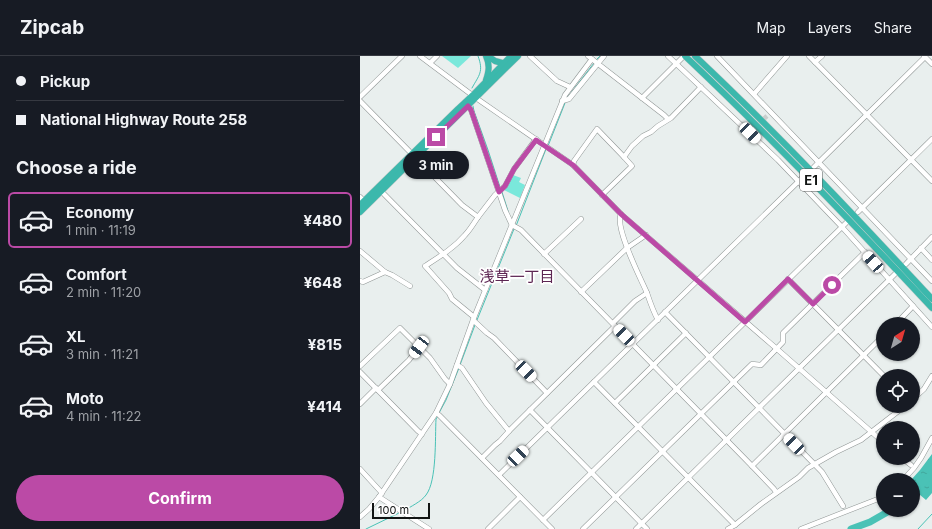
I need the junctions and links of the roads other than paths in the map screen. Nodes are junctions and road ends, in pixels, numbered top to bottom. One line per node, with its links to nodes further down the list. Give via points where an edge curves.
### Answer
1 (402, 56): 29 (street)
2 (420, 56): 21 (street)
3 (437, 56): 21 (street)
4 (487, 56): 18 (highway, via 495,61); 24 (highway, via 489,69)
5 (518, 56): 18 (highway)
6 (530, 56): 25 (street, via 557,81)
7 (588, 56): 19 (street)
8 (604, 56): 19 (street)
9 (668, 56): 22 (street)
10 (695, 56): 47 (highway, E1)
11 (702, 56): 47 (highway)
12 (716, 56): 27 (street)
13 (787, 56): 27 (street)
14 (810, 56): 20 (street)
15 (822, 56): 20 (street)
16 (684, 57): 22 (street); 90 (highway, E1, via 816,185)
17 (925, 57): 23 (street); 35 (street)
18 (507, 60): 24 (highway); 28 (highway)
19 (595, 61): 25 (street); 30 (street); 31 (street, via 569,99)
20 (815, 62): 35 (street)
21 (430, 63): 28 (street)
22 (677, 64): 26 (street); 30 (street)
23 (932, 64)
24 (484, 83): 28 (highway)
25 (570, 87): 31 (street)
26 (701, 87): 37 (street); 39 (street)
27 (754, 94): 34 (street)
28 (475, 96): 33 (highway); 41 (street); 43 (highway, via 458,109)
29 (360, 97)
30 (642, 98): 37 (street)
31 (564, 100): 42 (street)
32 (360, 101): 43 (street)
33 (468, 106): 43 (highway); 53 (street)
34 (771, 112): 36 (street); 46 (street)
35 (866, 115): 45 (street); 46 (street)
36 (767, 116)
37 (668, 119): 44 (street, via 643,136)
38 (754, 129): 39 (street)
39 (750, 133): 50 (street)
40 (932, 139): 45 (street)
41 (536, 140): 42 (street); 53 (street)
42 (546, 147): 48 (street); 63 (street)
43 (414, 156): 52 (highway); 55 (highway); 60 (street, via 462,205)
44 (624, 157): 48 (street, via 597,129); 54 (street, via 632,166)
45 (911, 160): 51 (street); 56 (street)
46 (818, 162): 49 (street); 56 (street)
47 (804, 163): 87 (highway, E1)
48 (573, 165): 54 (street)
49 (814, 166)
50 (800, 180): 64 (street); 81 (street)
51 (932, 181)
52 (382, 191): 57 (highway); 71 (street)
53 (501, 191): 60 (street); 63 (street, via 505,210)
54 (602, 195): 59 (street)
55 (361, 201)
56 (862, 207): 58 (street); 73 (street)
57 (360, 212)
58 (858, 212)
59 (621, 214): 65 (street); 67 (street, via 620,224)
60 (478, 217): 71 (street, via 466,235)
61 (581, 219): 72 (street)
62 (846, 223): 64 (street)
63 (514, 227): 72 (street, via 521,230); 84 (street)
64 (842, 227): 70 (street); 78 (street)
65 (646, 236): 67 (street); 81 (street)
66 (932, 237): 68 (street)
67 (627, 248): 85 (street); 86 (street)
68 (921, 248): 73 (street); 74 (street)
69 (360, 251): 76 (street)
70 (865, 252): 79 (street); 88 (street)
71 (444, 254): 84 (street); 93 (street, via 425,266 452,299)
72 (544, 254): 85 (street)
73 (911, 258): 75 (street); 82 (street)
74 (932, 260)
75 (906, 264)
76 (385, 272): 80 (street); 83 (street)
77 (895, 274): 79 (street)
78 (788, 279): 88 (street); 95 (street)
79 (890, 280): 89 (street); 98 (street)
80 (360, 281)
81 (698, 281): 91 (street); 95 (street)
82 (932, 281)
83 (410, 286)
84 (485, 290): 93 (street)
85 (581, 292): 96 (street)
86 (647, 293): 94 (street); 96 (street, via 635,301)
87 (932, 299)
88 (813, 304): 98 (street); 103 (street, via 783,333 784,342)
89 (913, 306): 92 (street); 97 (street)
90 (932, 308)
91 (665, 312): 94 (street); 99 (street)
92 (903, 317)
93 (475, 320): 108 (street); 119 (street)
94 (658, 320): 101 (street)
95 (745, 322): 103 (street); 105 (street)
96 (614, 325): 101 (street); 119 (street)
97 (932, 327)
98 (839, 329): 104 (street); 109 (street)
99 (686, 333): 105 (street); 106 (street)
100 (876, 343): 104 (street)
101 (632, 344): 106 (street); 113 (street)
102 (419, 347): 107 (street, via 400,328); 115 (street); 116 (street, via 409,360)
103 (777, 349): 109 (street); 114 (street, via 761,365 752,364)
104 (864, 355): 110 (street); 118 (street)
105 (710, 356): 114 (street); 117 (street)
106 (653, 365): 117 (street); 121 (street)
107 (360, 366)
108 (459, 366): 115 (street); 130 (street)
109 (799, 368): 118 (street); 123 (street)
110 (877, 369)
111 (360, 372): 116 (street)
112 (932, 376): 120 (street)
113 (594, 382): 121 (street); 129 (street)
114 (734, 382): 123 (street); 127 (street)
115 (450, 384): 126 (street)
116 (377, 389): 122 (street); 133 (street)
117 (677, 389): 127 (street); 128 (street)
118 (826, 392): 131 (street); 132 (street)
119 (547, 393): 124 (street)
120 (920, 393)
121 (615, 403): 128 (street)
122 (360, 404)
123 (760, 408): 132 (street); 136 (street)
124 (530, 410): 129 (street); 130 (street)
125 (898, 413): 131 (street)
126 (437, 414): 133 (street); 138 (street)
127 (701, 414): 136 (street); 137 (street)
128 (638, 427): 137 (street); 142 (street)
129 (547, 428): 142 (street); 144 (street)
130 (509, 431): 138 (street)
131 (871, 432): 134 (street); 139 (street)
132 (784, 433): 139 (street); 140 (street)
133 (422, 434): 147 (street)
134 (876, 436)
135 (932, 438): 143 (street)
136 (727, 440): 140 (street); 145 (street)
137 (662, 452): 145 (street); 149 (street)
138 (482, 458): 144 (street)
139 (815, 464): 146 (street); 151 (street)
140 (752, 466): 146 (street)
141 (360, 469): 147 (street)
142 (591, 473): 149 (street); 153 (street)
143 (909, 473)
144 (499, 475): 148 (street)
145 (688, 478): 154 (street); 155 (street)
146 (776, 492): 155 (street)
147 (381, 495): 152 (street); 156 (street, via 398,510)
148 (520, 496): 153 (street); 157 (street)
149 (616, 497): 154 (street); 159 (street)
150 (876, 500): 163 (street)
151 (843, 506)
152 (360, 517)
153 (543, 520): 158 (street)
154 (642, 524): 160 (street); 161 (street)
155 (735, 525): 162 (street)
156 (429, 529)
157 (488, 529)
158 (552, 529)
159 (583, 529)
160 (636, 529)
161 (647, 529)
162 (728, 529)
163 (801, 529)

